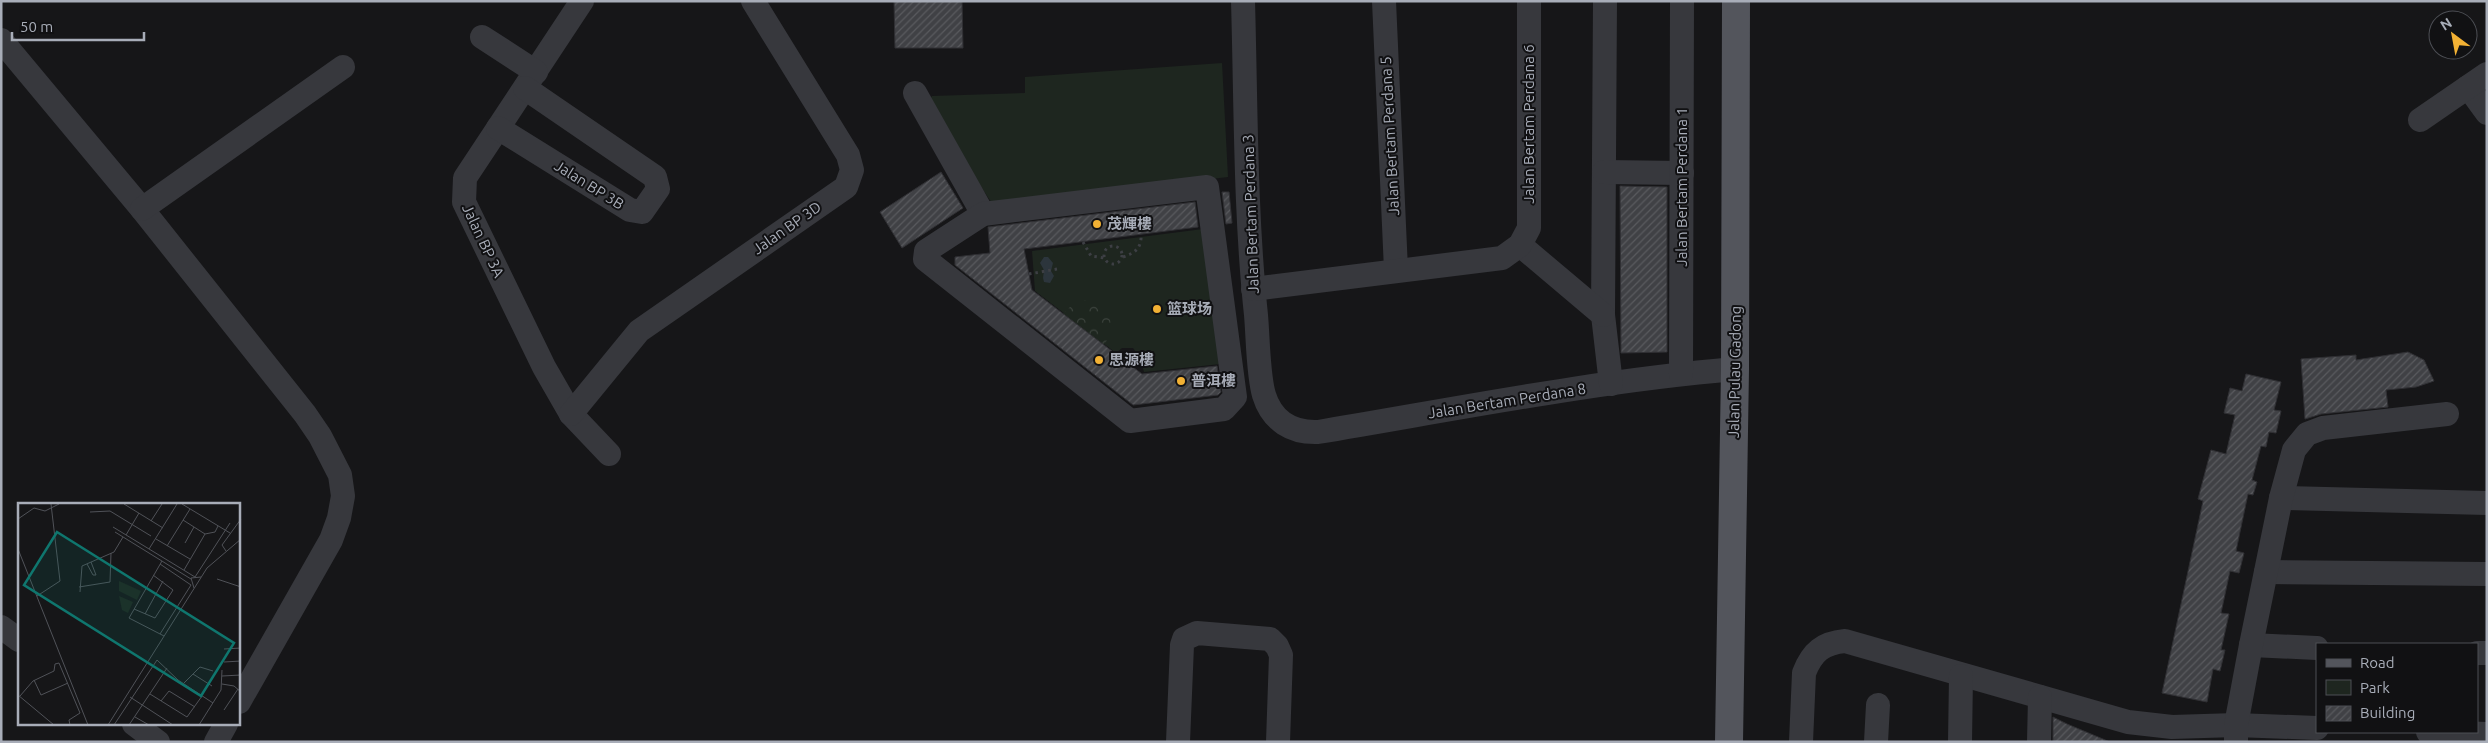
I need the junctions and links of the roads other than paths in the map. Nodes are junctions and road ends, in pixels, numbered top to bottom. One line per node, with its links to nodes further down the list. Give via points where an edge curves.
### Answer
1 (582, 1): 12 (street, Jalan BP 3A)
2 (752, 1): 30 (street, Jalan BP 3D, via 848,154 852,170 846,187 639,331)
3 (1243, 1): 24 (street, Jalan Bertam Perdana 3)
4 (1384, 1): 23 (street, Jalan Bertam Perdana 5)
5 (1529, 1): 22 (street, Jalan Bertam Perdana 6, via 1529,228)
6 (1605, 1): 18 (street)
7 (1682, 1): 19 (street, Jalan Bertam Perdana 1)
8 (1736, 1): 27 (main road, Jalan Pulau Gadong)
9 (482, 37): 12 (street)
10 (1, 40): 20 (street)
11 (343, 67): 20 (street)
12 (530, 80): 17 (street, Jalan BP 3A); 17 (street, Jalan BP 3B, via 655,178 658,188 642,212 630,210)
13 (2477, 80): 15 (street); 16 (street)
14 (915, 93): 21 (street)
15 (2487, 113)
16 (2420, 120)
17 (498, 128): 30 (street, Jalan BP 3A, via 465,178 464,202 544,367)
18 (1604, 172): 19 (street); 26 (street)
19 (1682, 173): 28 (street, Jalan Bertam Perdana 1)
20 (142, 209): 44 (street, via 305,414 340,475 343,496 330,540)
21 (983, 214): 25 (street, via 1207,187); 25 (street, via 926,251 925,259 1130,421 1224,409 1235,398)
22 (1520, 245): 23 (street, via 1502,258); 26 (street)
23 (1396, 270): 24 (street)
24 (1253, 290): 25 (street); 32 (street, Jalan Bertam Perdana 3, via 1264,394)
25 (1222, 295)
26 (1602, 315): 29 (street)
27 (1735, 369): 28 (street, Jalan Bertam Perdana 8); 56 (main road, Jalan Pulau Gadong)
28 (1681, 374): 29 (street, Jalan Bertam Perdana 8)
29 (1611, 384): 32 (street, Jalan Bertam Perdana 8, via 1318,432 1304,432)
30 (571, 414): 33 (street, Jalan BP 3A)
31 (2447, 414): 34 (street, via 2323,428 2308,434 2294,450)
32 (1281, 422)
33 (609, 454)
34 (2281, 498): 35 (street); 36 (street)
35 (2487, 503)
36 (2266, 572): 37 (street); 40 (street)
37 (2487, 574)
38 (1, 627): 39 (street)
39 (18, 639)
40 (2251, 645): 41 (street); 49 (street)
41 (2316, 648)
42 (1961, 676): 43 (street); 57 (street, via 1845,641 1821,647 1804,672); 59 (street)
43 (2040, 697): 49 (street, via 2128,722); 60 (street)
44 (240, 700)
45 (1878, 705): 58 (street)
46 (137, 726): 52 (street)
47 (225, 726): 53 (street)
48 (2316, 728): 49 (street)
49 (2236, 733)
50 (2458, 733): 51 (street)
51 (2487, 734)
52 (158, 742)
53 (216, 742)
54 (1178, 742): 55 (street, via 1182,645 1184,639 1197,633 1270,640 1277,646 1280,655)
55 (1278, 742)
56 (1729, 742)
57 (1801, 742)
58 (1876, 742)
59 (1960, 742)
60 (2039, 742)

